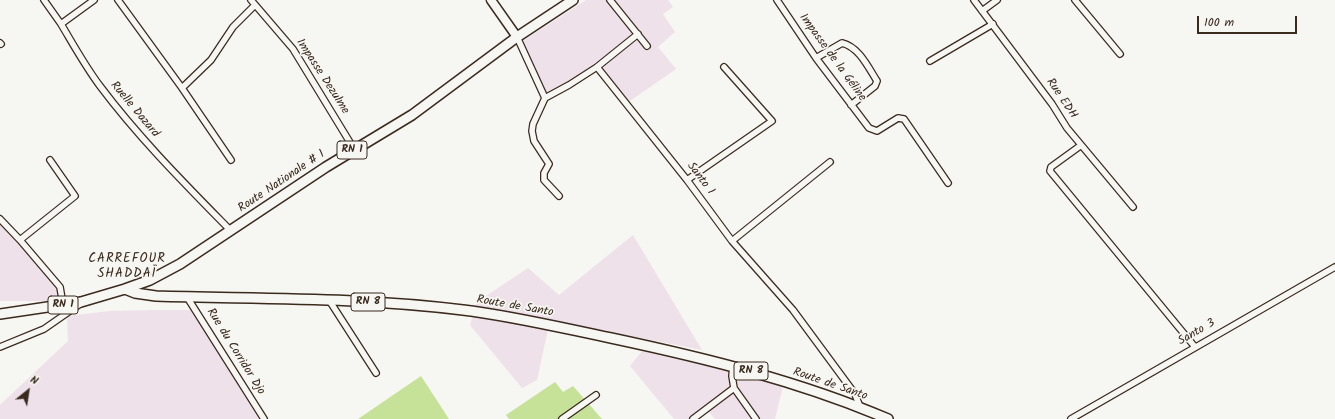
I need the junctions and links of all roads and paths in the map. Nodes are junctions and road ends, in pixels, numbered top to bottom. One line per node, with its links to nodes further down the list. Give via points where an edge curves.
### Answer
1 (44, 0): 13 (street, Ruelle Dazard)
2 (94, 0): 13 (street)
3 (118, 0): 23 (street)
4 (491, 0): 16 (main road)
5 (573, 0): 16 (main road, Route Nationale # 1 / RN 1)
6 (610, 0): 15 (street)
7 (777, 0): 19 (street, Impasse de la Géline)
8 (974, 0): 12 (street, Rue EDH)
9 (997, 0): 12 (street)
10 (1075, 0): 18 (street)
11 (253, 2): 23 (street, via 211,60); 27 (street, Impasse Dezulme, via 293,49)
12 (982, 11): 14 (street, Rue EDH)
13 (60, 24): 36 (street, Ruelle Dazard, via 99,85 130,123 164,163)
14 (992, 24): 20 (street); 26 (street, Rue EDH)
15 (638, 34): 17 (street); 21 (street)
16 (517, 37): 24 (street); 27 (main road, Route Nationale # 1 / RN 1, via 412,115)
17 (647, 46)
18 (1120, 54)
19 (816, 58): 25 (street, Impasse de la Géline); 25 (street, via 842,43 859,54 877,81 875,86)
20 (930, 61)
21 (596, 67): 24 (street); 31 (street, Santo 1)
22 (724, 67): 31 (street, via 772,121)
23 (182, 88): 29 (street)
24 (545, 98): 33 (street, via 533,124 532,137 549,164 544,180)
25 (851, 104): 32 (street, Impasse de la Géline, via 869,128 877,131 898,118 904,119)
26 (1080, 146): 34 (street, Rue EDH); 47 (street, via 1050,167 1050,171)
27 (354, 150): 36 (main road, Route Nationale # 1 / RN 1)
28 (50, 160): 37 (street, via 75,196)
29 (231, 160)
30 (830, 162): 38 (street)
31 (687, 180): 38 (street, Santo 1)
32 (948, 183)
33 (559, 196)
34 (1133, 207)
35 (0, 219): 37 (street)
36 (231, 230): 40 (main road, Route Nationale # 1 / RN 1, via 180,264)
37 (20, 240): 44 (street, via 60,287)
38 (732, 241): 52 (street, Santo 1, via 793,310 854,394)
39 (1335, 267): 47 (street, Santo 3)
40 (125, 290): 41 (main road, Route de Santo / RN 8, via 144,295); 43 (main road, Route Nationale # 1 / RN 1)
41 (187, 297): 42 (main road, Route de Santo / RN 8); 53 (street, Rue du Corridor Djo)
42 (329, 300): 48 (main road, Route de Santo / RN 8, via 462,310 543,323); 49 (street)
43 (82, 302): 44 (main road, Route Nationale # 1 / RN 1); 46 (street, via 44,329)
44 (63, 305): 45 (main road, Route Nationale # 1 / RN 1)
45 (0, 314)
46 (0, 347)
47 (1195, 347): 58 (street, Santo 3)
48 (733, 365): 50 (street); 52 (main road, Route de Santo / RN 8)
49 (376, 373)
50 (734, 388): 55 (street); 56 (street)
51 (596, 395): 54 (street)
52 (860, 407): 57 (main road, Route de Santo / RN 8)
53 (264, 419)
54 (562, 419)
55 (693, 419)
56 (756, 419)
57 (888, 419)
58 (1071, 419)

